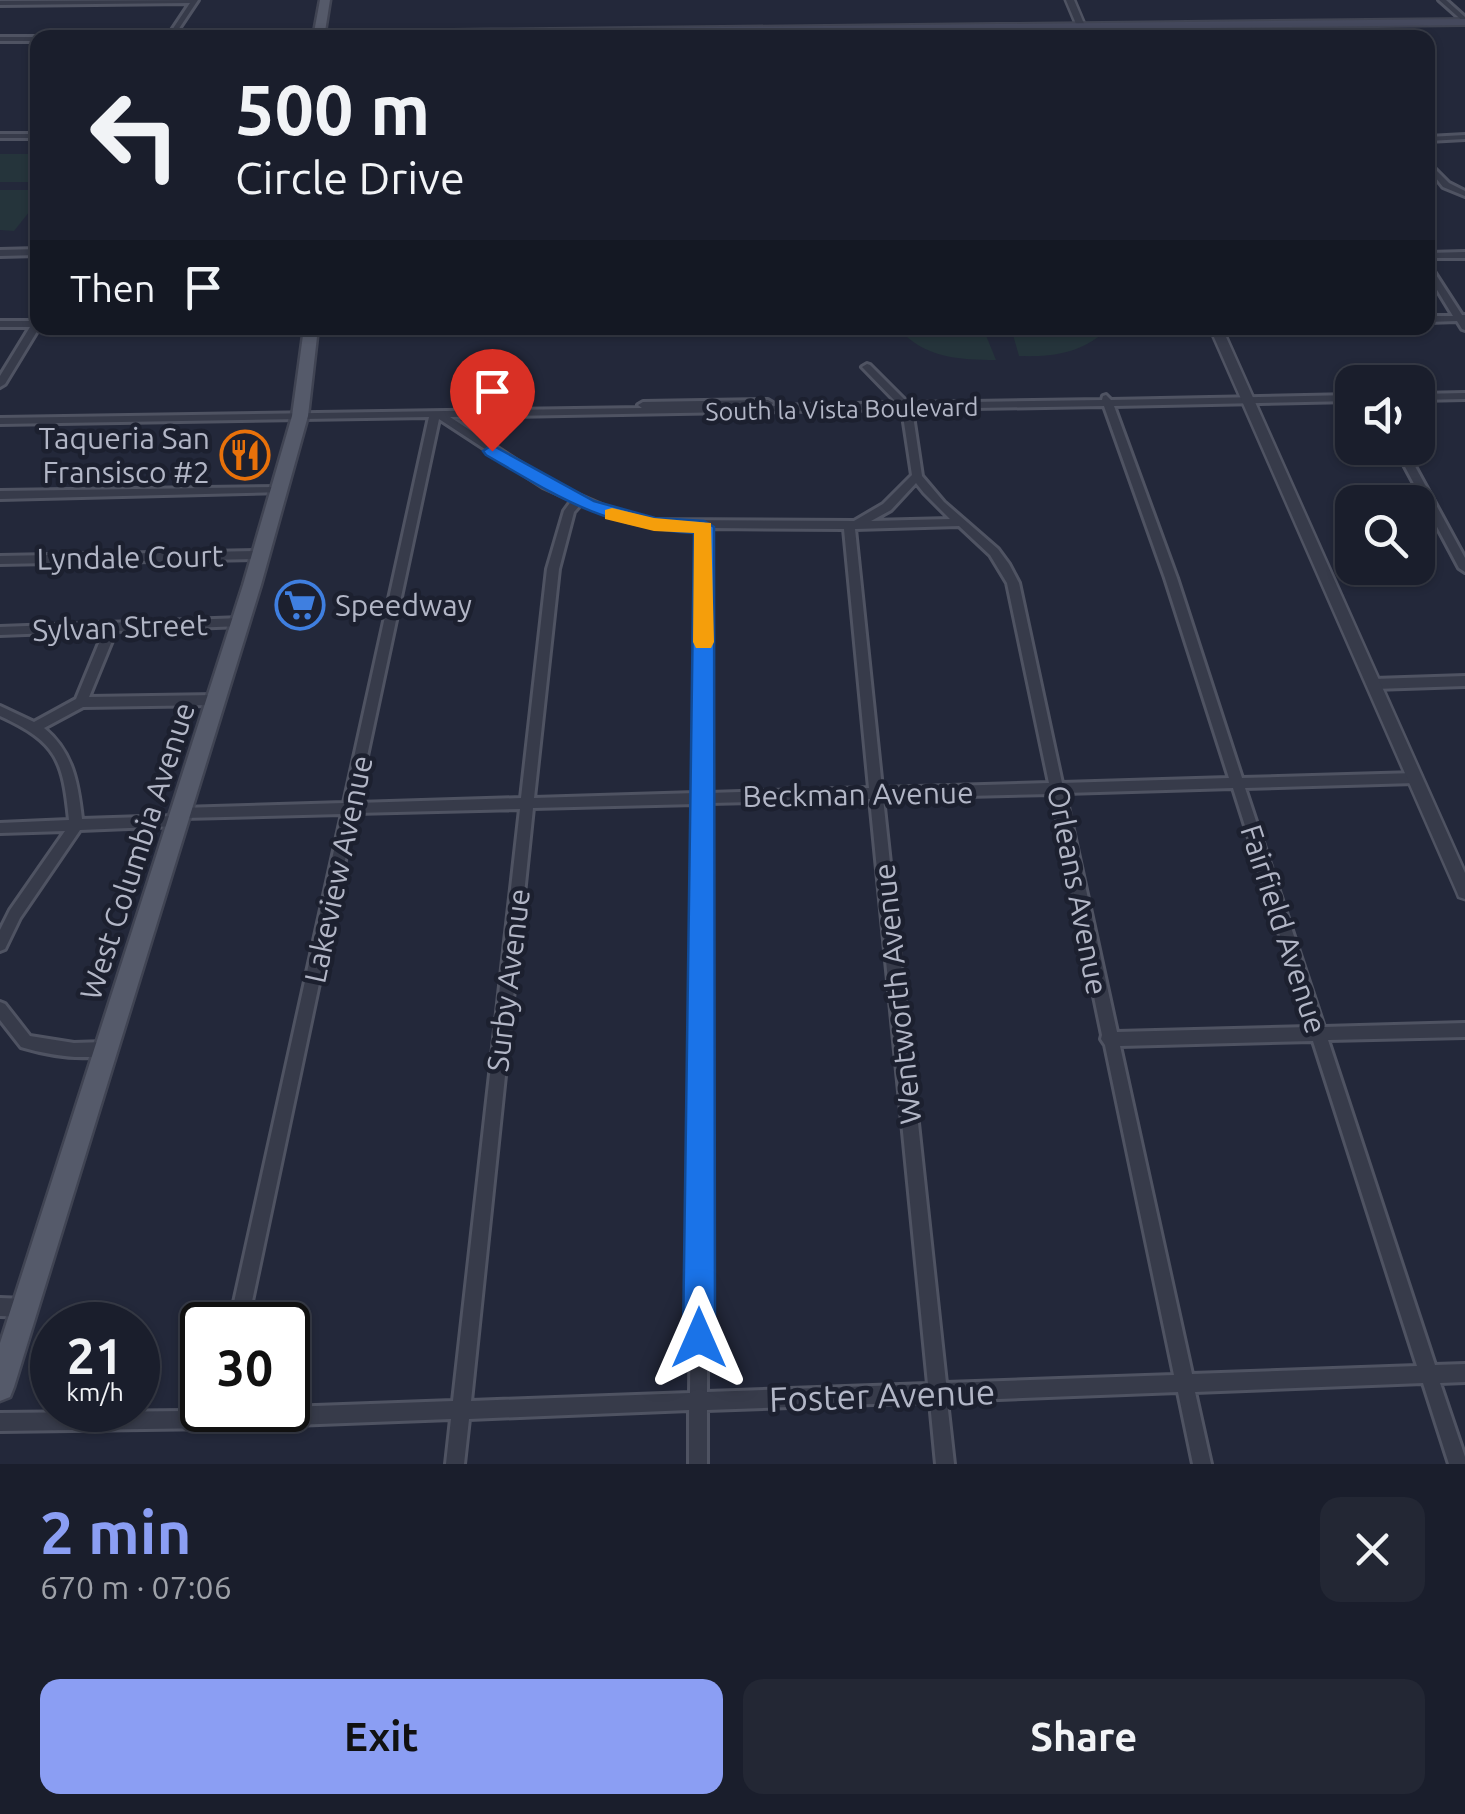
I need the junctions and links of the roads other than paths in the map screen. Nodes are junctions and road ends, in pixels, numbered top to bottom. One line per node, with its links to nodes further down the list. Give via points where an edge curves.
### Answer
1 (195, 0): 6 (street); 9 (street)
2 (325, 0): 10 (main road)
3 (1070, 0): 11 (street)
4 (1442, 0): 8 (street)
5 (1453, 0): 7 (street)
6 (0, 3)
7 (1465, 13)
8 (1465, 21): 12 (main road)
9 (175, 30)
10 (319, 30)
11 (1083, 30)
12 (1179, 30)
13 (0, 39): 14 (street)
14 (30, 39)
15 (0, 136): 16 (street)
16 (30, 136)
17 (1465, 137): 18 (street)
18 (1435, 139)
19 (1435, 172): 20 (street)
20 (1465, 194)
21 (30, 252): 22 (street)
22 (0, 253)
23 (1465, 255): 24 (street)
24 (1435, 256)
25 (1435, 279): 27 (street)
26 (1435, 319): 27 (street)
27 (1463, 321)
28 (30, 322): 29 (street)
29 (0, 324)
30 (30, 332): 34 (street)
31 (309, 335): 45 (main road, West Columbia Avenue)
32 (1219, 335): 38 (street)
33 (867, 367): 43 (street)
34 (0, 384)
35 (1465, 388): 36 (street)
36 (1435, 389)
37 (1335, 391): 38 (street)
38 (1247, 396): 41 (street); 42 (street, South la Vista Boulevard); 62 (street)
39 (1465, 396): 40 (street)
40 (1435, 397)
41 (1335, 398)
42 (1107, 400): 43 (street, South la Vista Boulevard); 68 (street, Fairfield Avenue)
43 (905, 404): 44 (street, South la Vista Boulevard); 48 (street)
44 (436, 412): 45 (street, South la Vista Boulevard); 51 (street); 73 (street, Lakeview Avenue)
45 (300, 416): 46 (street, South la Vista Boulevard); 49 (main road, West Columbia Avenue)
46 (0, 421)
47 (1409, 465): 57 (street)
48 (917, 476): 52 (street, Orleans Avenue); 53 (street, via 887,507)
49 (280, 490): 50 (street); 55 (main road, West Columbia Avenue)
50 (0, 495)
51 (578, 501): 54 (street, via 654,524); 72 (street, Surby Avenue, via 568,512 553,569)
52 (960, 522): 53 (street); 69 (street, Orleans Avenue, via 999,555 1013,583)
53 (852, 525): 54 (street); 70 (street, Wentworth Avenue)
54 (704, 527): 71 (street)
55 (261, 555): 56 (street, Lyndale Court); 58 (main road, West Columbia Avenue)
56 (0, 560)
57 (1465, 568)
58 (241, 622): 59 (street, Sylvan Street); 63 (main road, West Columbia Avenue)
59 (112, 626): 60 (street, Sylvan Street); 64 (street)
60 (0, 630)
61 (1465, 682): 62 (street)
62 (1374, 684): 67 (street)
63 (216, 700): 64 (street); 74 (main road, West Columbia Avenue)
64 (81, 702): 66 (street)
65 (0, 711): 66 (street)
66 (37, 726): 75 (street, via 60,751)
67 (1415, 778): 68 (street, Beckman Avenue); 77 (street)
68 (1237, 782): 69 (street, Beckman Avenue); 81 (street, Fairfield Avenue)
69 (1058, 788): 70 (street, Beckman Avenue); 82 (street, Orleans Avenue)
70 (876, 793): 71 (street, Beckman Avenue); 91 (street, Wentworth Avenue)
71 (703, 798): 72 (street, Beckman Avenue); 92 (street)
72 (528, 802): 73 (street, Beckman Avenue); 93 (street, Surby Avenue)
73 (351, 808): 74 (street, Beckman Avenue); 84 (street, Lakeview Avenue)
74 (179, 817): 75 (street, Beckman Avenue); 83 (main road, West Columbia Avenue)
75 (76, 825): 76 (street, Beckman Avenue); 78 (street)
76 (0, 828)
77 (1465, 892)
78 (0, 945)
79 (0, 1008): 83 (street, via 26,1042)
80 (1465, 1030): 81 (street)
81 (1318, 1035): 82 (street); 88 (street, Fairfield Avenue)
82 (1108, 1040): 89 (street, Orleans Avenue)
83 (105, 1050): 86 (main road, West Columbia Avenue)
84 (243, 1302)
85 (0, 1308): 86 (street)
86 (26, 1308): 90 (main road, West Columbia Avenue)
87 (1465, 1373): 88 (street, Foster Avenue)
88 (1429, 1374): 89 (street, Foster Avenue); 101 (street, Fairfield Avenue)
89 (1185, 1383): 91 (street, Foster Avenue); 100 (street, Orleans Avenue)
90 (0, 1387)
91 (938, 1392): 92 (street, Foster Avenue); 99 (street, Wentworth Avenue)
92 (698, 1402): 93 (street, Foster Avenue); 98 (street)
93 (461, 1410): 94 (street, Foster Avenue); 97 (street, Surby Avenue)
94 (310, 1412)
95 (180, 1415): 96 (street, Foster Avenue)
96 (0, 1422)
97 (455, 1464)
98 (698, 1464)
99 (945, 1464)
100 (1202, 1464)
101 (1458, 1464)

